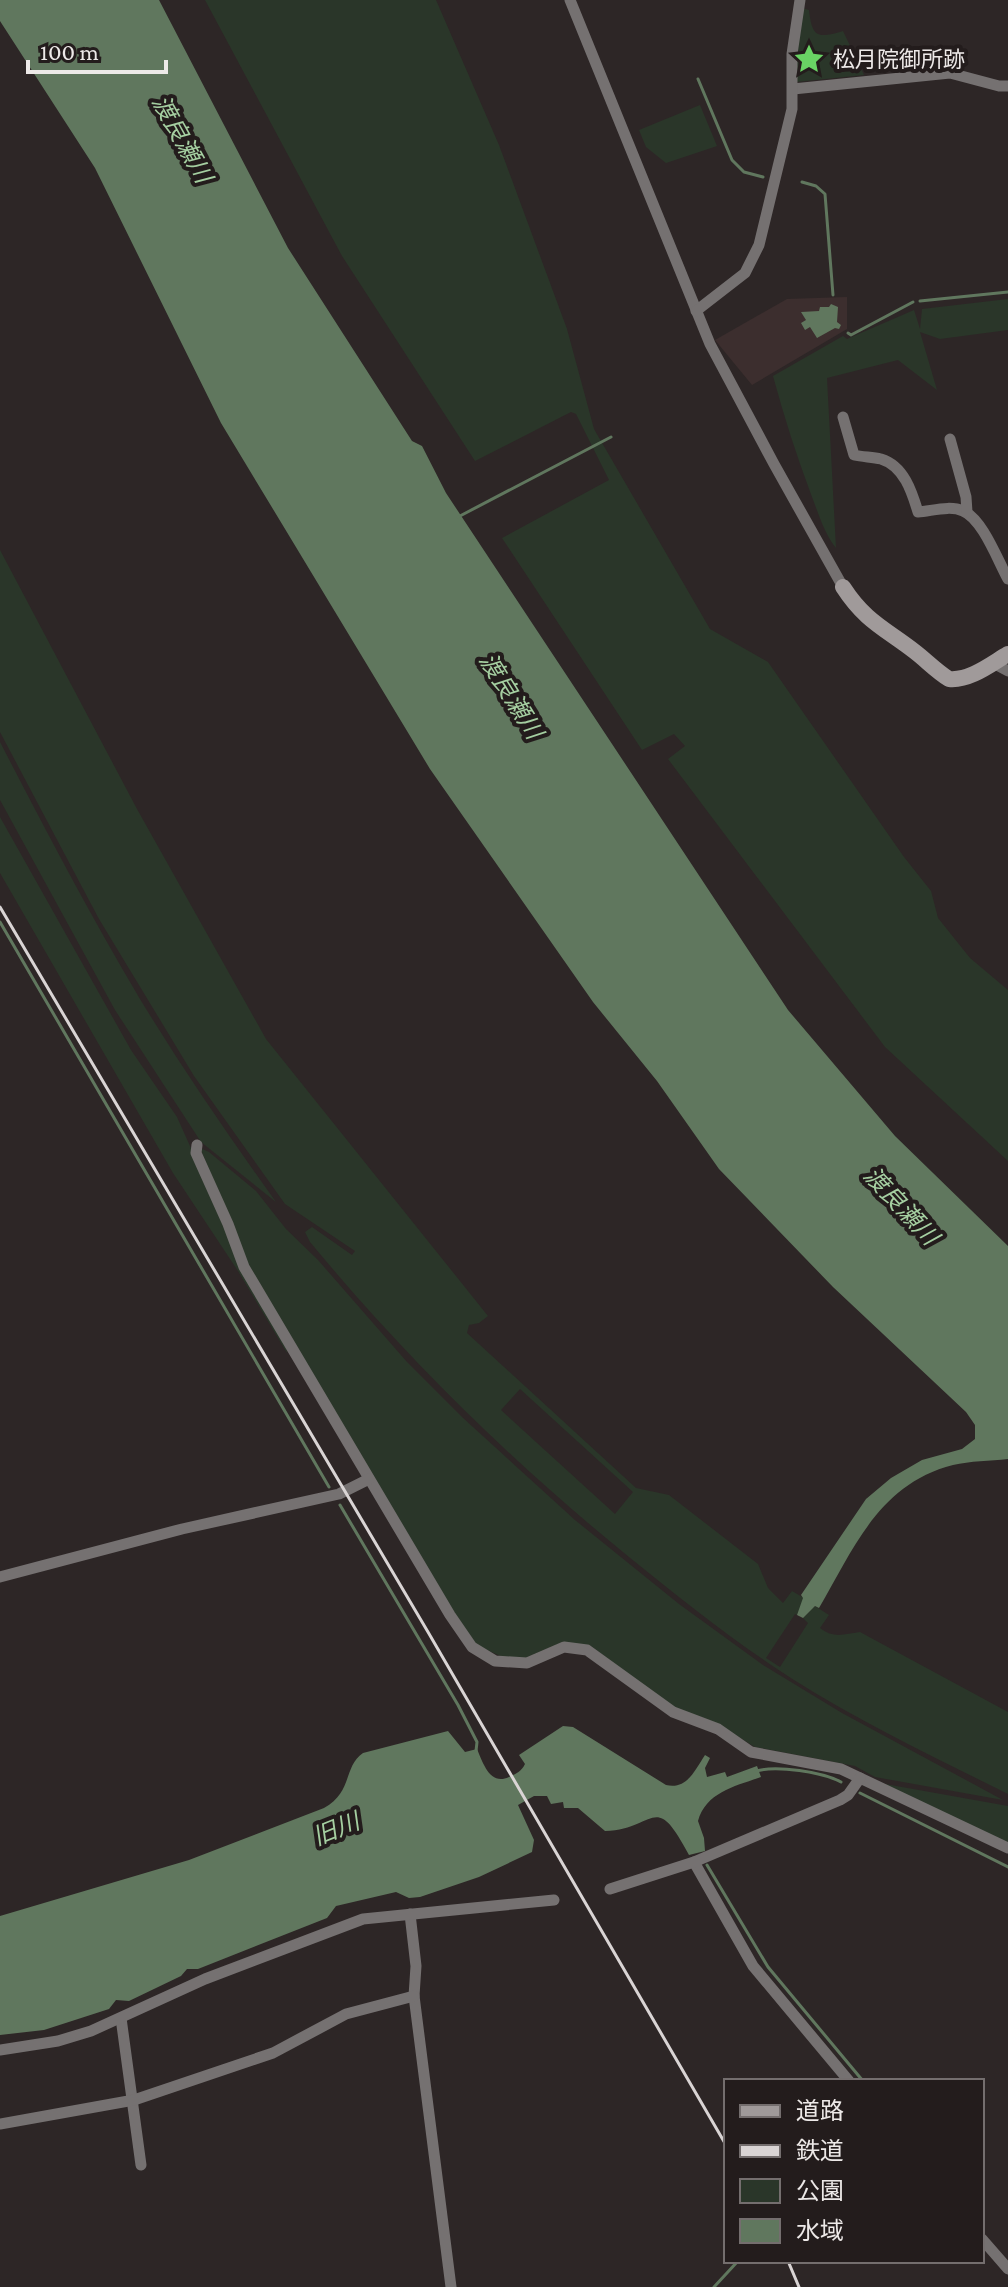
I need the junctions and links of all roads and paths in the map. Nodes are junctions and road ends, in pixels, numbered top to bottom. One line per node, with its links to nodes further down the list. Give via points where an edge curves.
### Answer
1 (570, 0): 5 (street)
2 (800, 0): 4 (street)
3 (1008, 86): 4 (street, via 950,73)
4 (793, 89): 5 (street, via 774,191 753,260 736,282)
5 (696, 311): 10 (street, via 766,451)
6 (843, 417): 8 (street, via 854,455 890,463 910,485 918,512)
7 (950, 439): 8 (street)
8 (967, 512): 9 (street)
9 (1008, 579)
10 (843, 587): 12 (street, via 879,628 949,679)
11 (1008, 654): 12 (street)
12 (1000, 667)
13 (197, 1145): 14 (street, via 244,1267)
14 (369, 1479): 15 (street, via 339,1494); 16 (street, via 457,1628 486,1657 527,1663 564,1647 579,1647 673,1712 718,1729 751,1752 841,1769)
15 (0, 1577)
16 (860, 1778): 17 (street); 18 (street, via 840,1800)
17 (1008, 1848)
18 (694, 1862): 19 (street); 25 (street, via 753,1966)
19 (610, 1889)
20 (554, 1900): 21 (street)
21 (410, 1914): 22 (street); 23 (street, via 335,1927)
22 (414, 1996): 26 (street, via 346,2014 273,2053); 31 (street)
23 (121, 2018): 24 (street, via 58,2041); 26 (street)
24 (0, 2050)
25 (847, 2079)
26 (134, 2100): 27 (street); 28 (street)
27 (0, 2124)
28 (141, 2165)
29 (984, 2241): 30 (street)
30 (1008, 2269)
31 (451, 2287)

